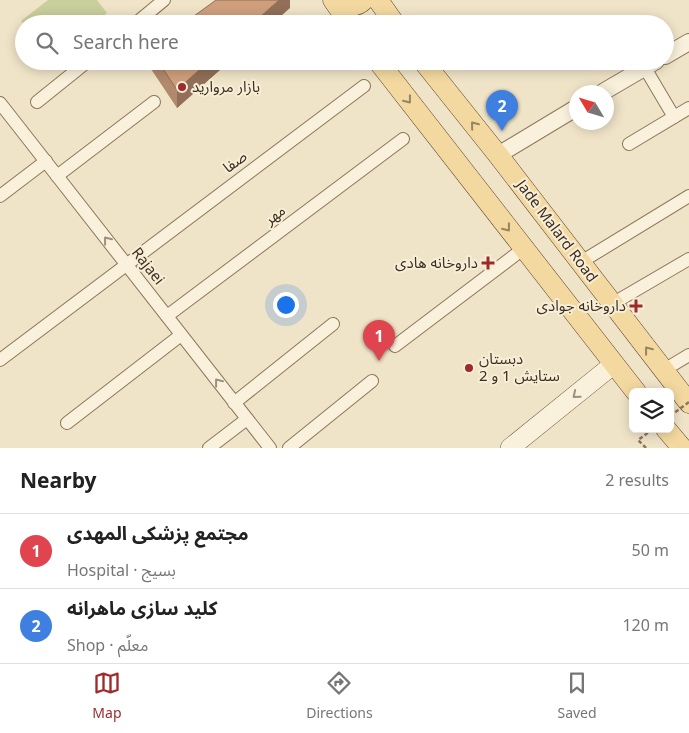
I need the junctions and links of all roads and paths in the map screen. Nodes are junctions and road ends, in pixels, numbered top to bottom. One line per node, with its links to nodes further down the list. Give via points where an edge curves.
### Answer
1 (164, 0): 6 (street)
2 (333, 0): 7 (main road)
3 (337, 0): 4 (main road, via 350,6)
4 (364, 0)
5 (378, 0): 8 (main road)
6 (146, 15)
7 (344, 15)
8 (389, 15)
9 (689, 42): 10 (street)
10 (674, 51)
11 (77, 70): 18 (street)
12 (387, 70): 31 (main road, one-way to 31)
13 (430, 70): 26 (main road, Jade Malard Road, one-way to 13)
14 (640, 70): 16 (street)
15 (653, 70): 23 (street)
16 (614, 85)
17 (364, 86): 34 (street, صفا)
18 (37, 102)
19 (154, 102): 28 (street)
20 (0, 103): 27 (street, Rajaei)
21 (689, 108): 23 (street)
22 (569, 112): 26 (street)
23 (674, 118): 25 (street)
24 (403, 139): 36 (street, مهر)
25 (629, 144)
26 (498, 155): 33 (main road, Jade Malard Road)
27 (46, 162): 28 (street, Rajaei); 29 (street)
28 (57, 176): 34 (street, Rajaei, one-way to 28)
29 (0, 196)
30 (689, 196): 33 (street)
31 (523, 249): 39 (street); 42 (main road)
32 (689, 259): 35 (street)
33 (581, 262): 35 (main road, Jade Malard Road)
34 (126, 265): 36 (street, Rajaei); 41 (street, صفا)
35 (612, 304): 43 (main road, Jade Malard Road, one-way to 35)
36 (167, 316): 38 (street, Rajaei)
37 (332, 324): 47 (street)
38 (181, 334): 47 (street, Rajaei, one-way to 38); 50 (street)
39 (395, 346)
40 (689, 355): 43 (street)
41 (0, 360)
42 (614, 364): 45 (main road); 56 (main road, one-way to 56)
43 (664, 370): 46 (main road, Jade Malard Road)
44 (372, 380): 55 (street)
45 (633, 388)
46 (689, 402): 48 (path, bridge)
47 (234, 403): 49 (street, Rajaei)
48 (674, 413)
49 (247, 419): 53 (street); 54 (street, Rajaei)
50 (67, 423)
51 (647, 433): 57 (path, via 638,440)
52 (669, 433): 58 (main road)
53 (210, 448)
54 (270, 448)
55 (289, 448)
56 (510, 448)
57 (646, 448)
58 (682, 448)

